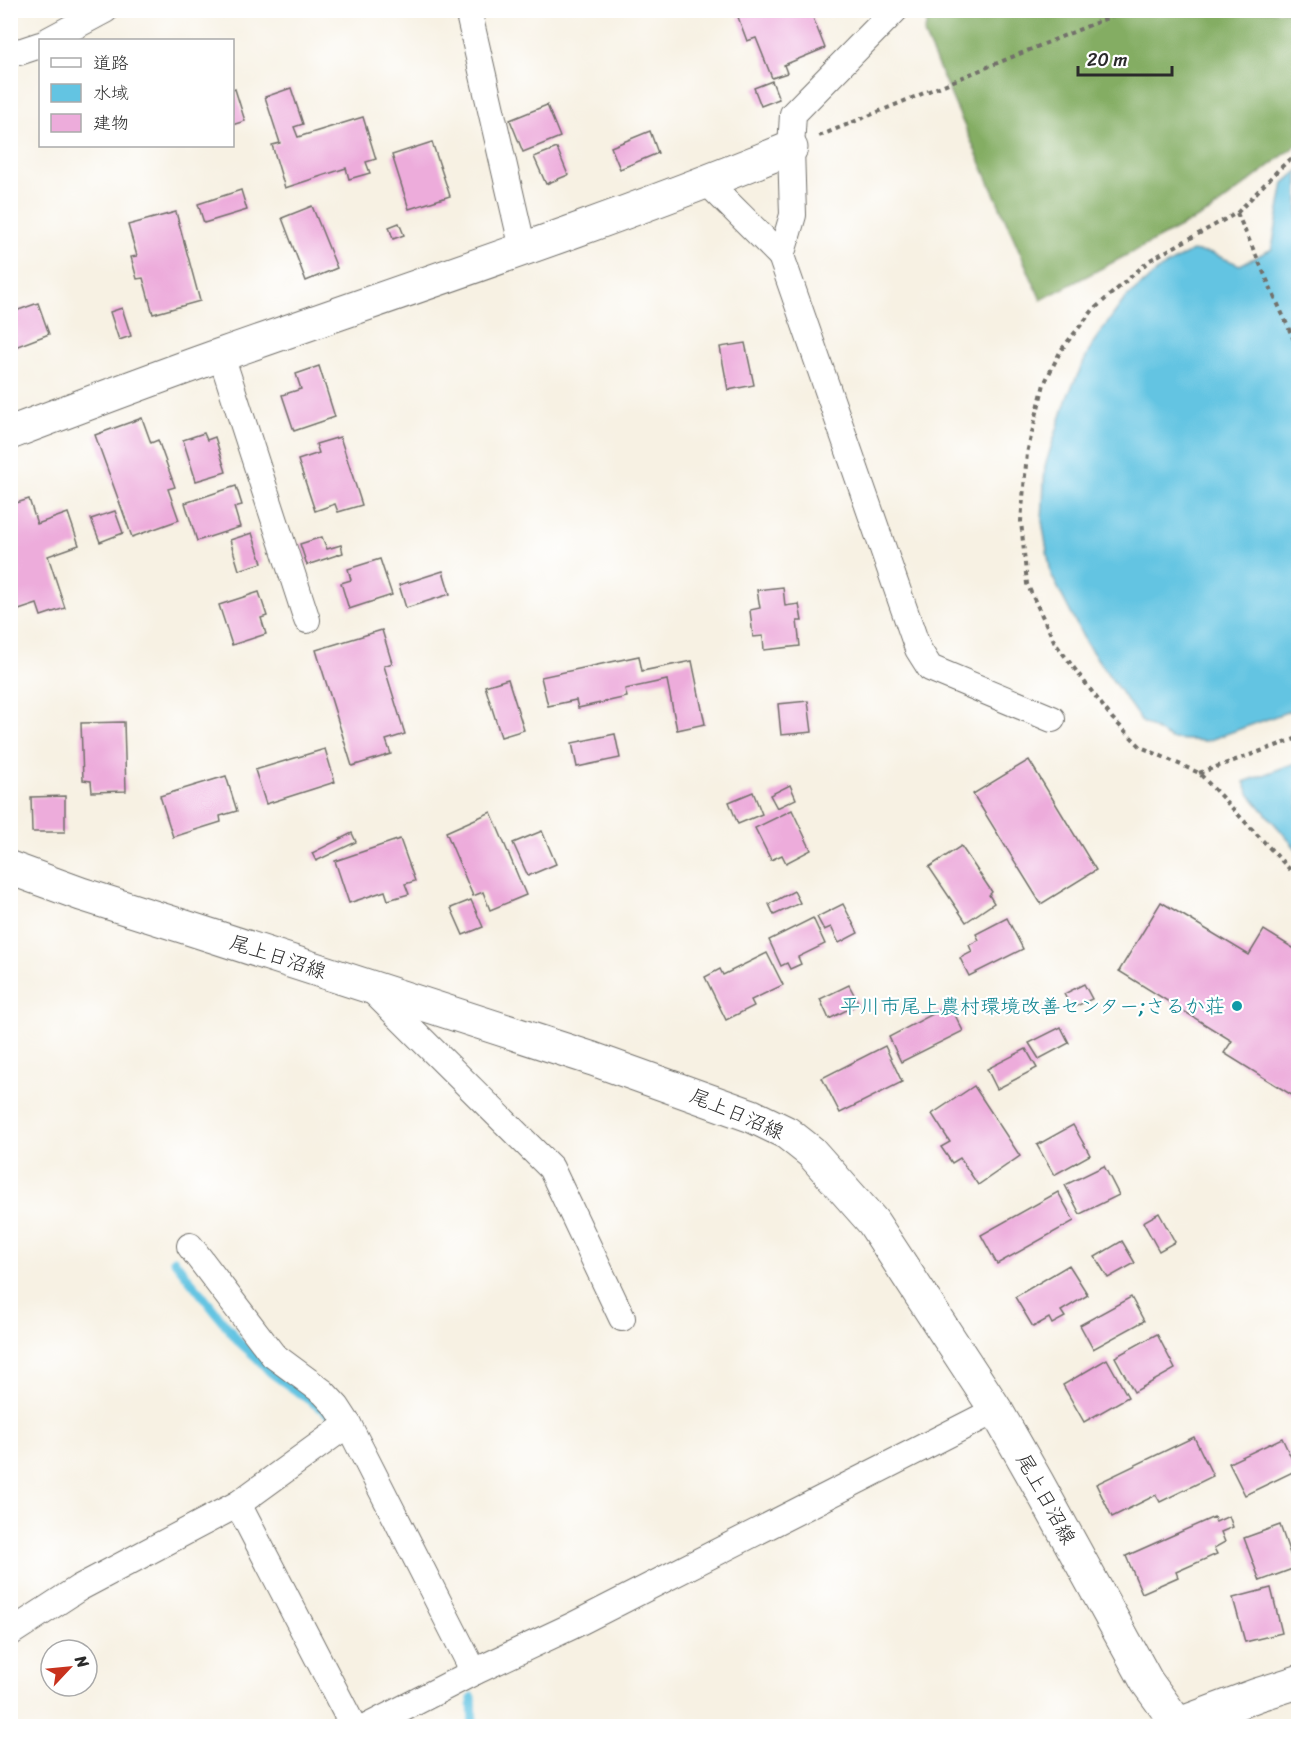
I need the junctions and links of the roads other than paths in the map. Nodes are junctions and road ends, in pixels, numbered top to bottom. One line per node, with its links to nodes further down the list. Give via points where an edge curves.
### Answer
1 (105, 10): 4 (street)
2 (468, 10): 9 (street)
3 (895, 10): 7 (street, via 793,114)
4 (51, 39)
5 (39, 45): 6 (street, via 19,52)
6 (10, 50)
7 (791, 148): 8 (main road); 10 (street, via 793,214)
8 (707, 182): 9 (main road); 10 (street)
9 (523, 249): 11 (main road)
10 (781, 255): 14 (street, via 918,649 930,668)
11 (221, 355): 12 (main road); 13 (street)
12 (10, 433)
13 (307, 620)
14 (1052, 719)
15 (10, 868): 16 (main road, 尾上日沼線)
16 (370, 988): 18 (street, via 551,1168); 19 (main road, 尾上日沼線, via 593,1059 752,1116 787,1133 811,1152 873,1222)
17 (190, 1246): 20 (street, via 273,1355 323,1392)
18 (622, 1318)
19 (996, 1410): 23 (street); 27 (main road, 尾上日沼線, via 1147,1682)
20 (348, 1424): 21 (street); 23 (street)
21 (238, 1504): 22 (street, via 79,1588); 25 (street)
22 (10, 1633)
23 (474, 1672): 26 (street)
24 (1299, 1682): 27 (main road)
25 (353, 1726)
26 (369, 1726)
27 (1178, 1726)

